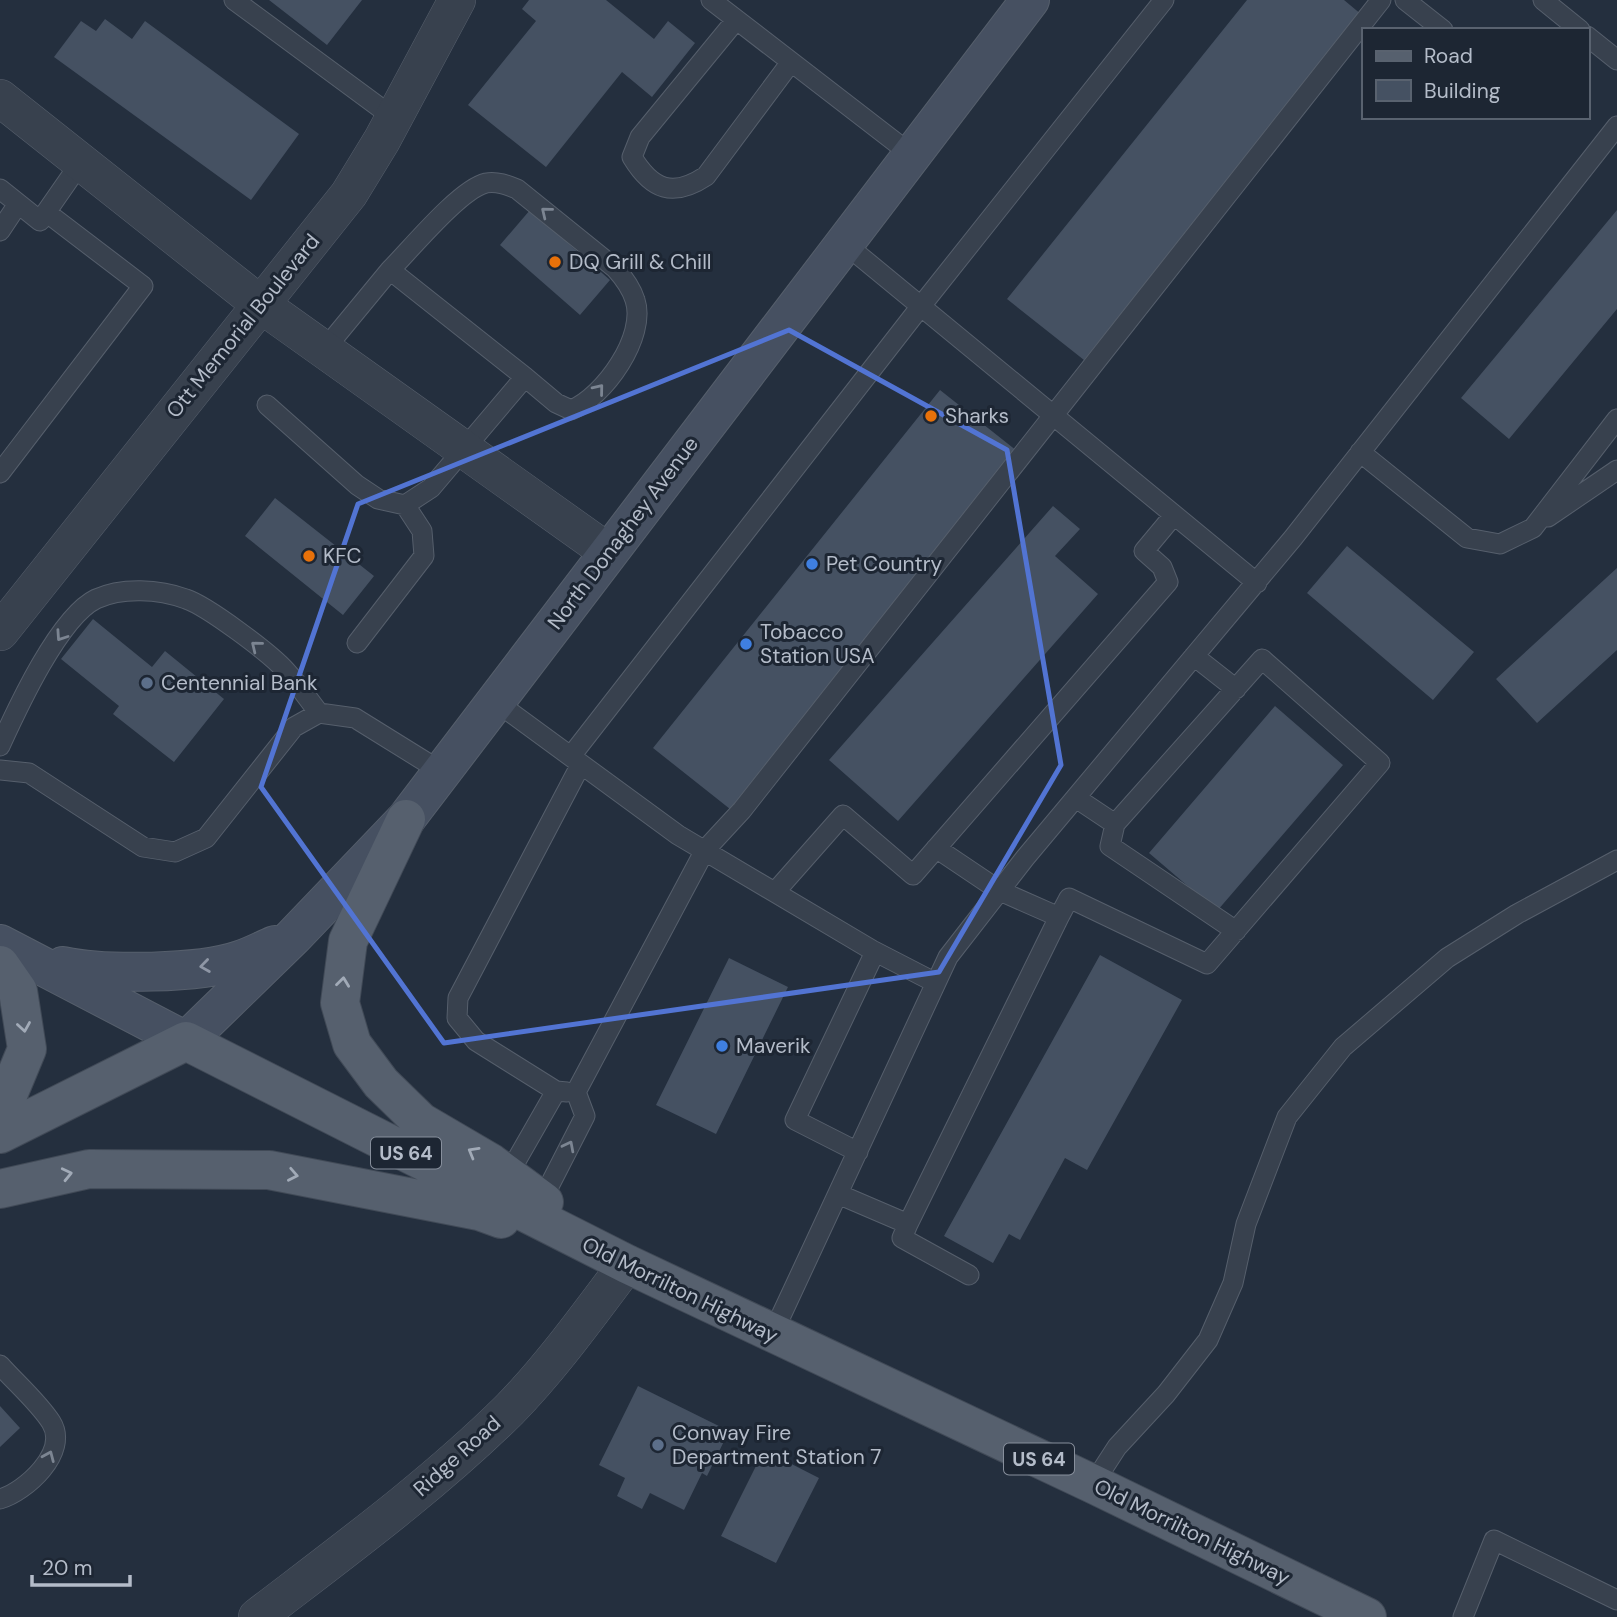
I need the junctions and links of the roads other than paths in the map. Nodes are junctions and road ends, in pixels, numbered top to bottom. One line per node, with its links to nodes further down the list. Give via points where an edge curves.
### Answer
1 (234, 0): 16 (lane)
2 (457, 0): 16 (street, Ott Memorial Boulevard)
3 (711, 0): 9 (lane)
4 (1030, 0): 18 (street, North Donaghey Avenue)
5 (1164, 0): 27 (lane)
6 (1381, 0): 31 (lane)
7 (1405, 0): 10 (lane)
8 (1544, 0): 11 (lane)
9 (736, 19): 14 (lane); 14 (lane, via 640,137 632,157 642,173 664,189 688,188 706,176)
10 (1440, 28)
11 (1577, 28)
12 (1589, 38): 13 (lane)
13 (1617, 60)
14 (791, 62): 18 (lane)
15 (0, 98): 19 (street)
16 (394, 117): 26 (street, Ott Memorial Boulevard, via 349,194)
17 (1617, 126): 34 (lane)
18 (912, 155): 24 (street, North Donaghey Avenue)
19 (81, 162): 22 (lane); 26 (street)
20 (0, 190): 21 (lane)
21 (18, 204): 22 (lane, via 40,221); 23 (lane)
22 (46, 212): 36 (lane, via 142,286)
23 (0, 230)
24 (844, 243): 27 (lane); 40 (street, North Donaghey Avenue)
25 (390, 270): 28 (lane); 29 (lane); 29 (lane, one-way to 25, via 571,410 588,403 630,347 638,322 636,301 627,281 517,189 484,183 454,204)
26 (260, 304): 28 (street); 42 (street, Ott Memorial Boulevard)
27 (921, 306): 31 (lane); 49 (lane)
28 (324, 350): 33 (street)
29 (525, 377): 33 (lane)
30 (267, 405): 37 (lane, via 357,485 378,499)
31 (1051, 414): 38 (lane); 56 (lane)
32 (1617, 419): 39 (lane)
33 (465, 449): 37 (lane, via 431,488); 40 (street)
34 (1360, 452): 39 (lane, via 1467,538 1500,544); 41 (lane)
35 (1617, 470): 39 (lane)
36 (0, 473)
37 (405, 505): 43 (lane, via 422,531 424,556)
38 (1174, 515): 41 (lane); 55 (lane, via 1144,551 1162,567 1168,582)
39 (1533, 528)
40 (608, 552): 46 (street, North Donaghey Avenue)
41 (1256, 583): 44 (lane)
42 (0, 632)
43 (357, 643)
44 (1194, 656): 45 (lane); 52 (lane)
45 (1236, 689): 54 (lane); 61 (lane, via 1262,659 1380,763)
46 (495, 701): 49 (lane); 51 (street, North Donaghey Avenue)
47 (319, 713): 48 (lane, one-way to 48, via 285,670 187,599 144,591 118,593 95,600 73,619 41,664); 50 (lane, via 294,727 206,838 175,852 143,847 29,773); 51 (lane, via 355,718)
48 (0, 746)
49 (576, 760): 56 (lane); 68 (lane, via 458,998 457,1018 476,1041)
50 (0, 770)
51 (442, 772): 53 (street, North Donaghey Avenue)
52 (1076, 798): 54 (lane); 58 (lane)
53 (406, 819): 62 (street, North Donaghey Avenue); 72 (main road, one-way to 53, via 421,1122 382,1083 352,1044 340,1003 348,941)
54 (1115, 824): 61 (lane, via 1110,846)
55 (936, 848): 58 (lane); 59 (lane, via 913,875 844,815)
56 (705, 850): 59 (lane); 68 (lane)
57 (1617, 860): 81 (lane, via 1447,958 1343,1047 1287,1117 1246,1224 1233,1283 1208,1340 1167,1394 1117,1447)
58 (1000, 891): 60 (lane); 66 (lane, via 948,957)
59 (775, 892): 64 (lane)
60 (1059, 917): 61 (lane, via 1069,898 1207,964); 76 (lane)
61 (1236, 931)
62 (293, 937): 65 (street, one-way to 65, via 238,961 170,971 86,971); 67 (street, North Donaghey Avenue)
63 (0, 944): 65 (street)
64 (875, 952): 66 (lane); 71 (lane, via 795,1120)
65 (18, 963): 67 (street); 69 (main road, one-way to 69, via 27,1049)
66 (936, 983): 71 (lane)
67 (186, 1041): 70 (main road); 77 (main road, Old Morrilton Highway / US 64)
68 (566, 1092): 72 (lane); 75 (lane, one-way to 68, via 585,1116)
69 (0, 1114)
70 (0, 1134)
71 (858, 1152): 74 (lane)
72 (508, 1175): 75 (main road)
73 (0, 1189): 77 (main road, one-way to 77, via 89,1169 269,1170 479,1211)
74 (838, 1194): 76 (lane); 79 (lane)
75 (542, 1200): 77 (main road)
76 (908, 1224): 78 (lane, via 902,1238)
77 (627, 1264): 79 (main road, Old Morrilton Highway / US 64); 84 (street, Ridge Road, via 568,1343 509,1409 396,1509)
78 (969, 1275)
79 (772, 1335): 81 (main road, Old Morrilton Highway / US 64)
80 (0, 1365): 82 (lane, one-way to 80, via 41,1473 55,1441 53,1424)
81 (1093, 1484): 85 (main road, Old Morrilton Highway / US 64)
82 (0, 1499)
83 (1617, 1600): 86 (lane, via 1494,1540)
84 (257, 1617)
85 (1367, 1617)
86 (1463, 1617)

